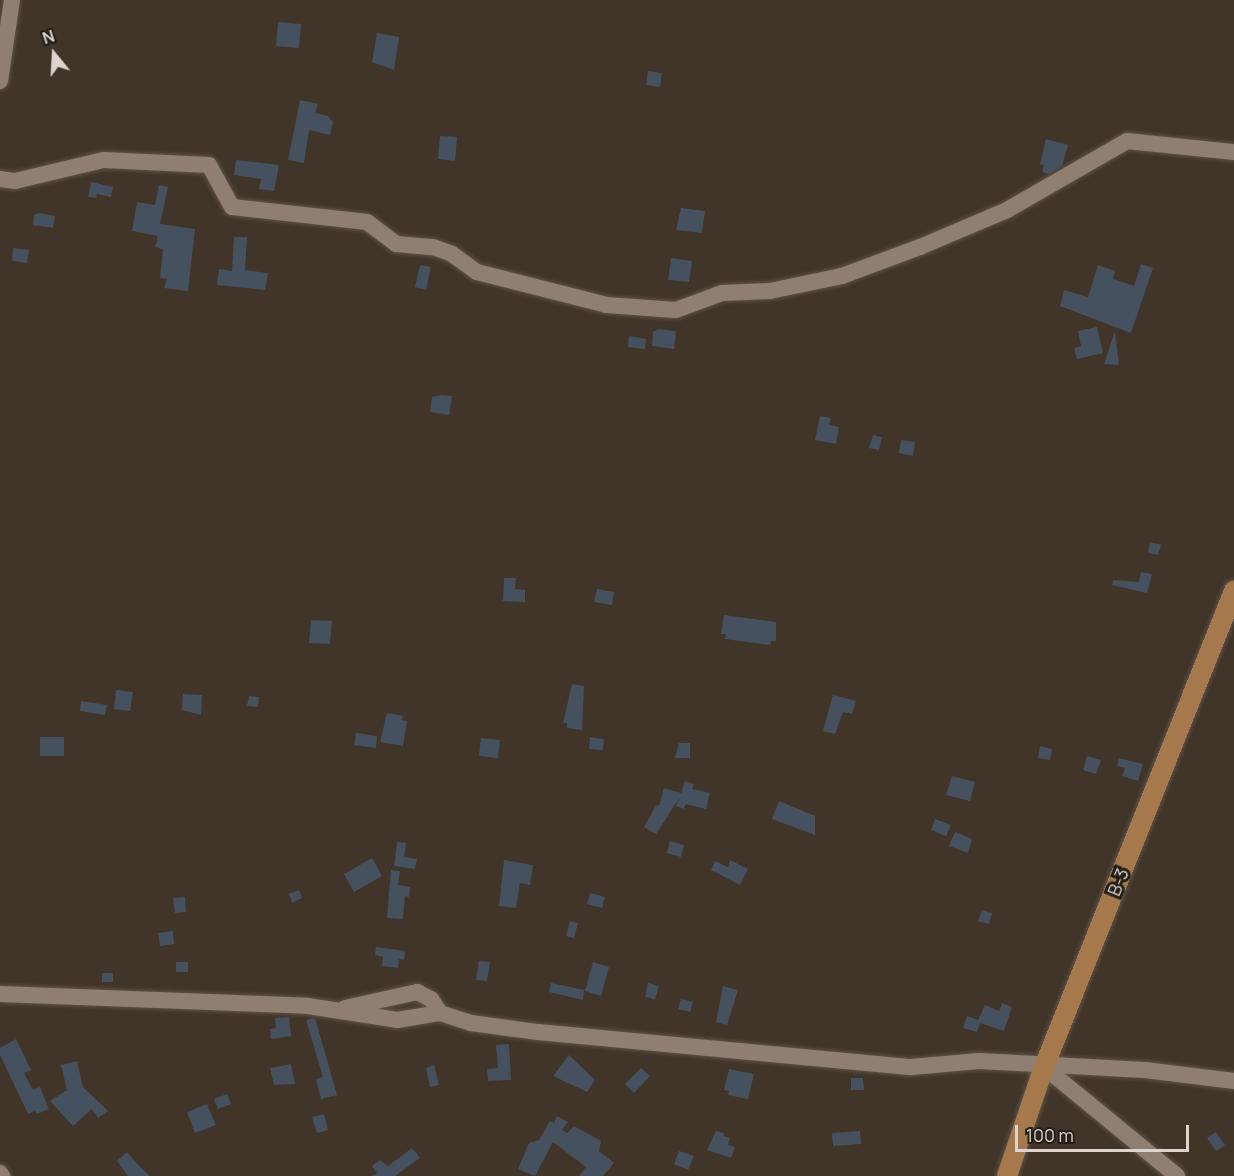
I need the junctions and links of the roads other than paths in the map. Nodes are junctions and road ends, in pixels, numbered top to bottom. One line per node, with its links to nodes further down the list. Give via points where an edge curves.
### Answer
1 (12, 0): 2 (street)
2 (0, 81)
3 (1234, 152): 4 (street, via 1127,141 1007,210 909,251 842,276 770,291 722,293 676,310 606,305 477,272 452,254 433,247 396,244 367,222 232,207 209,165 104,160 15,181)
4 (0, 179)
5 (1234, 591): 9 (main road, B-3)
6 (0, 994): 7 (street)
7 (332, 1010): 8 (street, via 397,1020); 8 (street, via 417,992 431,999)
8 (440, 1013): 9 (street, via 471,1023 538,1032 911,1067 980,1061)
9 (1044, 1067): 10 (street, via 1145,1070); 11 (main road, B-3); 12 (street)
10 (1234, 1081)
11 (1007, 1176)
12 (1177, 1176)

